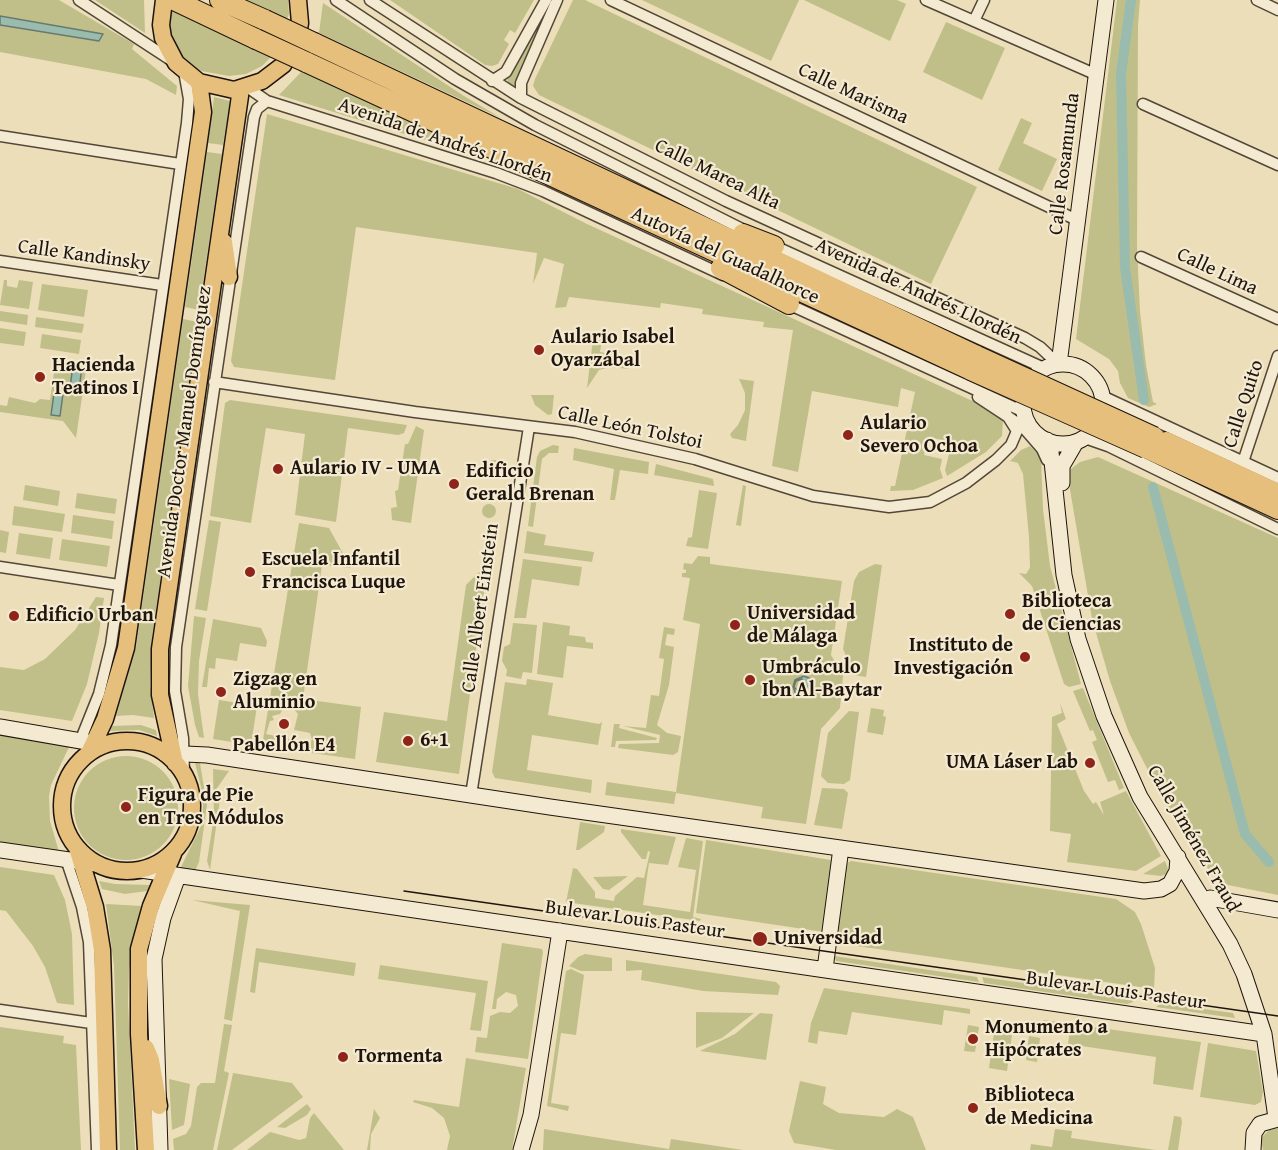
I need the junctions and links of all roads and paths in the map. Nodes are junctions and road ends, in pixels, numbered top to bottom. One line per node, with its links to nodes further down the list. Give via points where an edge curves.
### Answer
1 (79, 0): 17 (street)
2 (164, 0): 17 (main road, via 163,38)
3 (174, 0): 26 (highway, Autovía del Guadalhorce, bridge)
4 (220, 0): 27 (highway, Autovía del Guadalhorce, bridge)
5 (298, 0): 21 (main road, via 300,23 292,51 273,75)
6 (336, 0): 32 (street, Avenida de Andrés Llordén, via 455,79 536,125)
7 (370, 0): 19 (street, Calle Marea Alta)
8 (546, 0): 19 (street, via 506,72)
9 (557, 0): 22 (street, via 521,83)
10 (611, 0): 31 (street, Calle Marisma)
11 (926, 0): 16 (street)
12 (984, 0): 16 (street)
13 (1106, 0): 18 (street, Calle Rosamunda)
14 (1257, 0): 15 (street)
15 (1278, 10)
16 (974, 21): 18 (street)
17 (180, 67): 20 (main road); 28 (street, via 189,99)
18 (1097, 75): 31 (street, Calle Rosamunda)
19 (492, 81): 22 (street, Calle Marea Alta)
20 (199, 82): 21 (main road, via 222,89); 62 (main road, Avenida Doctor Manuel Domínguez, via 203,112 126,648 118,682)
21 (244, 88): 23 (street, Avenida de Andrés Llordén); 30 (main road, Avenida Doctor Manuel Domínguez)
22 (521, 98): 43 (street, Calle Marea Alta, via 726,201 1025,338 1040,347)
23 (267, 101): 35 (street, Avenida Doctor Manuel Domínguez, via 254,117); 37 (street, Avenida de Andrés Llordén, via 543,191)
24 (1143, 104): 29 (street)
25 (0, 136): 28 (street)
26 (485, 144): 37 (highway); 41 (highway, Autovía del Guadalhorce)
27 (544, 150): 32 (highway); 41 (highway, Autovía del Guadalhorce)
28 (180, 164): 36 (street)
29 (1278, 165)
30 (221, 220): 35 (main road); 63 (main road, Avenida Doctor Manuel Domínguez, via 160,650 160,695)
31 (1079, 221): 39 (street, Calle Rosamunda)
32 (774, 246): 43 (street, Avenida de Andrés Llordén)
33 (1141, 257): 38 (street, Calle Lima)
34 (0, 261): 36 (street, Calle Kandinsky)
35 (229, 277): 45 (street, Avenida Doctor Manuel Domínguez)
36 (162, 285): 60 (street)
37 (789, 304): 42 (street, Avenida de Andrés Llordén)
38 (1278, 319)
39 (1064, 333): 43 (street, Calle Rosamunda); 44 (street, via 1069,352)
40 (1278, 356): 53 (street, Calle Quito)
41 (974, 363): 52 (highway, Autovía del Guadalhorce, bridge)
42 (923, 365): 47 (street); 48 (street, Avenida de Andrés Llordén)
43 (1054, 366): 44 (street); 48 (street, via 1029,384)
44 (1081, 367): 46 (street, via 1094,379)
45 (214, 382): 49 (street, Calle León Tolstoi); 63 (street, Avenida Doctor Manuel Domínguez, via 175,658)
46 (1102, 396): 51 (street, via 1100,419); 53 (street)
47 (1005, 412): 49 (street, Calle León Tolstoi, via 1017,428 1014,440 996,460 966,483 930,502 889,507 813,496 651,447); 55 (street, via 1042,449)
48 (1024, 412): 50 (street, via 1030,427)
49 (529, 427): 64 (street, Calle Albert Einstein)
50 (1047, 440): 51 (street, via 1062,444); 55 (street, Calle Jiménez Fraud)
51 (1080, 440): 58 (street, via 1108,446); 72 (street, Calle Jiménez Fraud, via 1062,466 1063,503 1072,575 1093,663 1118,731 1150,799)
52 (1150, 442): 56 (highway, Autovía del Guadalhorce); 57 (highway, Autovía del Guadalhorce)
53 (1243, 462): 54 (street)
54 (1278, 478)
55 (1055, 488): 68 (street, Calle Jiménez Fraud, via 1064,575 1078,639 1104,716 1140,797)
56 (1278, 494)
57 (1278, 509)
58 (1278, 529)
59 (0, 567): 60 (street)
60 (119, 585): 62 (street)
61 (0, 727): 62 (street)
62 (92, 745): 63 (main road, via 135,742); 69 (main road, via 74,768 63,794 64,823)
63 (176, 759): 64 (street); 67 (main road, via 190,791 191,815 184,839)
64 (471, 795): 65 (street)
65 (841, 848): 68 (street, via 1144,891 1170,884 1177,871); 75 (street)
66 (0, 850): 69 (street)
67 (174, 852): 70 (main road); 71 (main road)
68 (1178, 857): 79 (street, Calle Jiménez Fraud, via 1239,964)
69 (80, 858): 70 (main road, via 118,871); 77 (main road, via 95,907 102,950)
70 (141, 870): 71 (street, Bulevar Louis Pasteur)
71 (171, 876): 74 (street, Bulevar Louis Pasteur); 78 (main road, via 139,949); 81 (street, via 154,958)
72 (1210, 898): 73 (street); 80 (street, Calle Jiménez Fraud, via 1244,955 1264,1008)
73 (1278, 910)
74 (560, 931): 75 (street, Bulevar Louis Pasteur); 82 (street)
75 (825, 969): 79 (street, Bulevar Louis Pasteur)
76 (0, 1011): 77 (street)
77 (97, 1024): 84 (street); 85 (main road)
78 (139, 1034): 81 (main road, via 152,1060); 86 (main road)
79 (1264, 1034): 83 (street, Calle Jiménez Fraud)
80 (1278, 1077)
81 (159, 1106): 87 (street)
82 (531, 1115): 88 (street); 89 (street)
83 (1277, 1118): 90 (street, via 1260,1124 1254,1133)
84 (97, 1150)
85 (108, 1150)
86 (146, 1150)
87 (160, 1150)
88 (521, 1150)
89 (531, 1150)
90 (1253, 1150)

